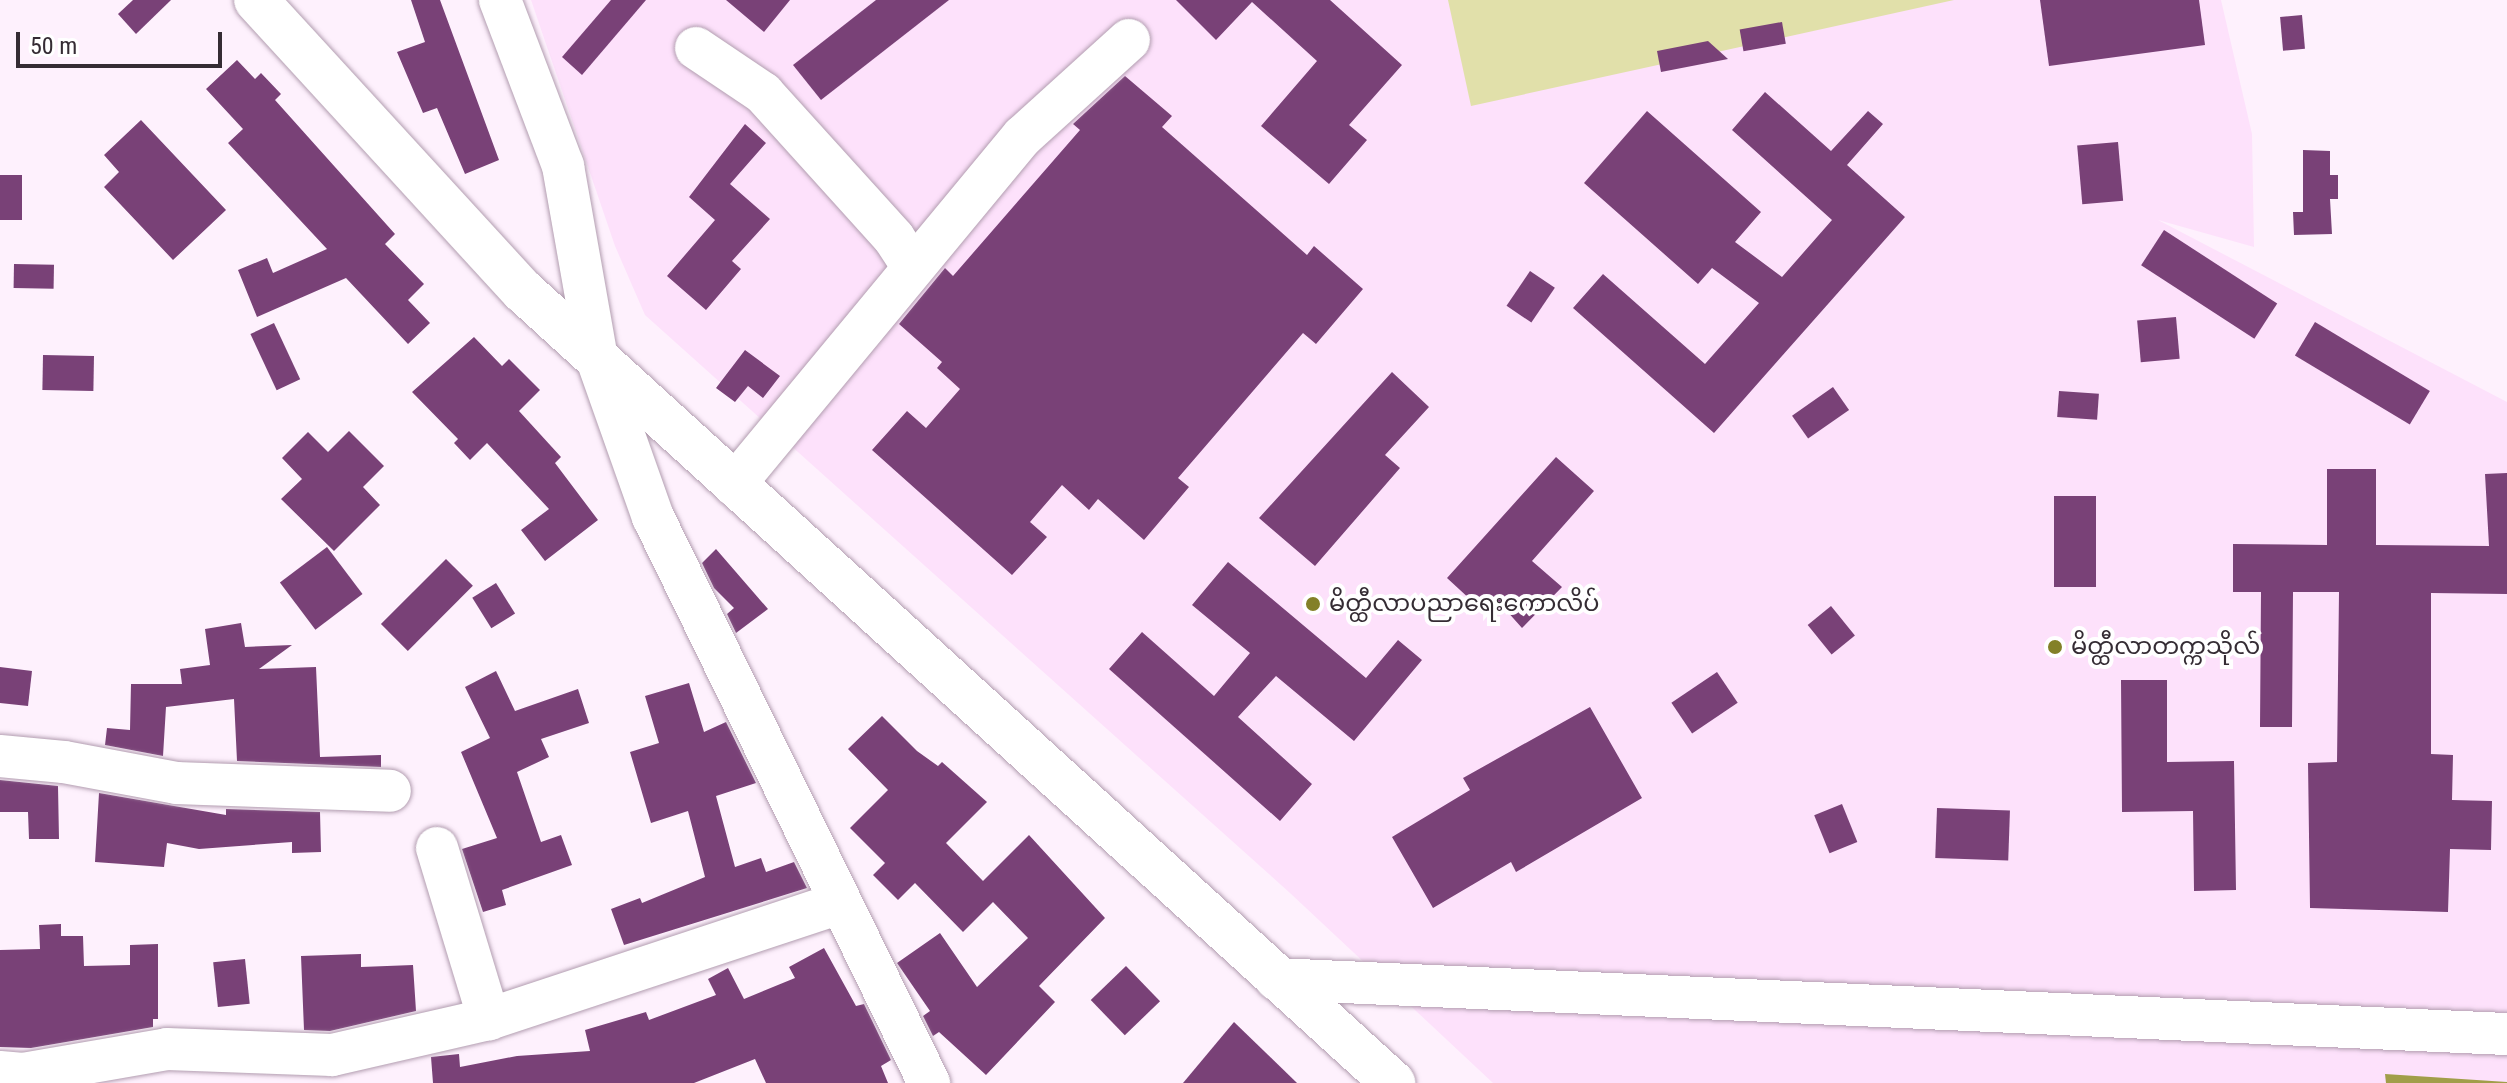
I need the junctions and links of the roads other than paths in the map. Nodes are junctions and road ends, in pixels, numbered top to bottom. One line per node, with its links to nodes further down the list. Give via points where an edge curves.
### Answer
1 (256, 0): 6 (highway, via 472,239)
2 (500, 0): 6 (street, via 563,166)
3 (1129, 40): 5 (street, via 1023,136)
4 (696, 48): 5 (street, via 763,93 894,238)
5 (913, 267): 7 (street)
6 (597, 359): 7 (highway); 11 (street, via 653,517)
7 (734, 485): 12 (highway)
8 (0, 756): 9 (street, via 176,783)
9 (390, 791)
10 (437, 848): 13 (street)
11 (840, 903): 13 (street); 17 (street)
12 (1276, 979): 14 (street); 18 (highway)
13 (489, 1019): 16 (street, via 332,1055 167,1049)
14 (2507, 1034)
15 (0, 1072): 16 (street)
16 (52, 1075)
17 (929, 1083)
18 (1393, 1083)

